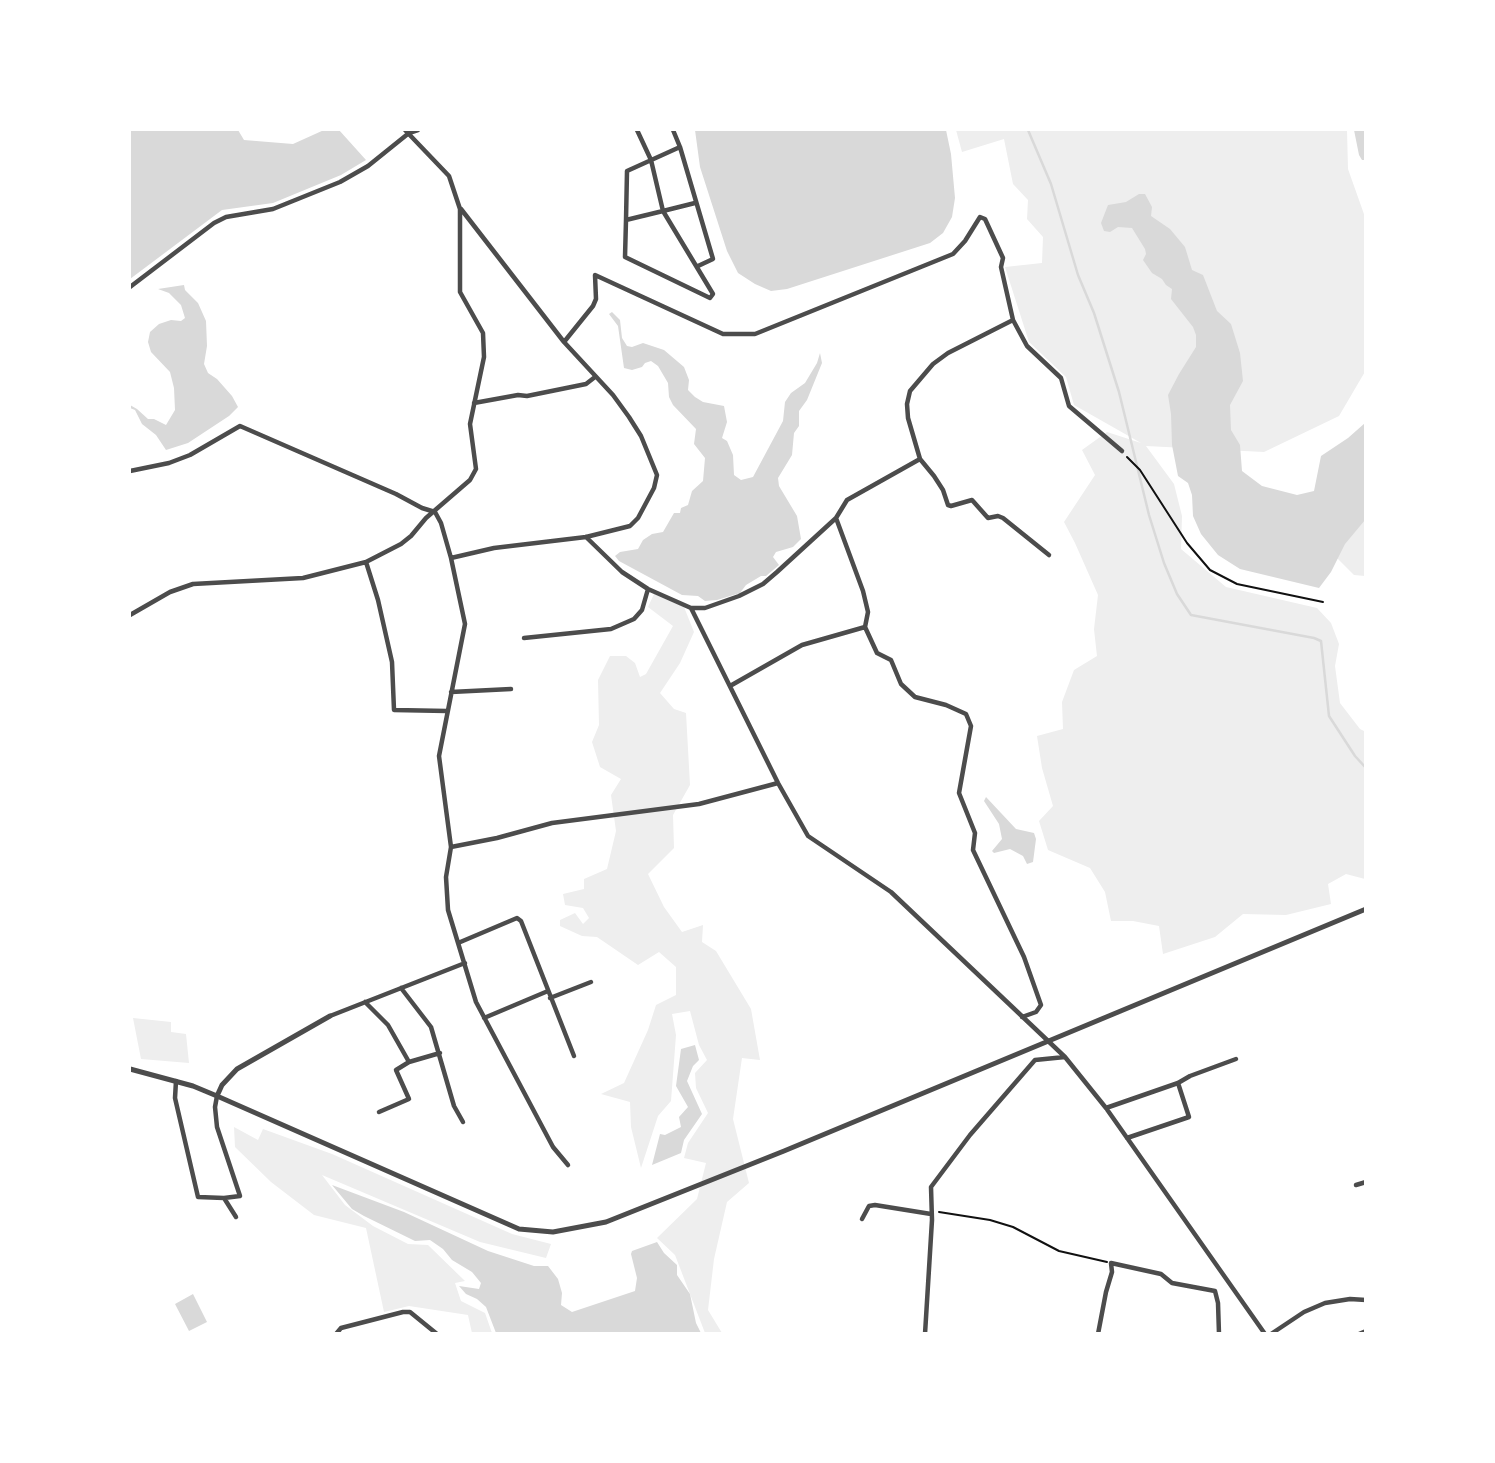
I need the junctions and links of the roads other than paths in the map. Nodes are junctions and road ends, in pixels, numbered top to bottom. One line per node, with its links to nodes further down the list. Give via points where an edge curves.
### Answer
1 (418, 130): 4 (street)
2 (637, 130): 6 (street)
3 (673, 130): 5 (street)
4 (407, 131): 8 (street, via 449,176); 12 (street, via 368,166 340,182 273,209 214,223)
5 (680, 147): 6 (street); 7 (street)
6 (651, 160): 9 (street); 10 (street, via 627,171)
7 (695, 203): 9 (street); 11 (street, via 713,259)
8 (460, 209): 14 (street); 16 (street, via 460,292 483,333 484,357)
9 (663, 211): 10 (street); 11 (street)
10 (626, 220): 11 (street, via 625,257 710,298 713,294)
11 (698, 266)
12 (130, 287)
13 (1013, 320): 14 (street, via 1003,258 980,217 953,254 755,334 723,334 595,275 593,306); 17 (street, via 1027,346 1061,378 1069,406); 18 (street, via 948,353 910,391 908,418)
14 (564, 342): 15 (street)
15 (596, 377): 16 (street, via 563,389); 22 (street, via 641,436 657,475 630,526)
16 (474, 403): 20 (street, via 470,424 476,469)
17 (1122, 451)
18 (920, 459): 21 (street, via 847,500); 23 (street, via 943,490 948,505 972,500 988,518 1003,518)
19 (130, 471): 20 (street, via 190,455 240,426)
20 (435, 512): 24 (street); 25 (street, via 401,544)
21 (836, 518): 27 (street, via 763,584 721,604); 29 (street, via 863,591 868,612)
22 (586, 537): 24 (street); 26 (street, via 622,572)
23 (1049, 555)
24 (451, 558): 33 (street, via 465,624)
25 (366, 562): 28 (street, via 303,578 193,584); 34 (street, via 391,662 394,710)
26 (649, 589): 27 (street); 30 (street, via 634,619 611,629)
27 (691, 608): 31 (street)
28 (130, 615)
29 (865, 627): 31 (street, via 802,645); 46 (street, via 877,653 891,660 901,684 915,697 966,714 971,726 959,793 975,833 973,850 1024,957 1041,1005)
30 (524, 638)
31 (730, 686): 35 (street)
32 (511, 689): 33 (street)
33 (451, 692): 34 (street)
34 (447, 711): 36 (street, via 439,755)
35 (778, 783): 36 (street, via 699,804 552,823); 46 (street, via 808,836 891,892)
36 (451, 846): 38 (street, via 447,901)
37 (1366, 909): 48 (street)
38 (458, 943): 39 (street); 42 (street, via 517,918)
39 (465, 963): 41 (street); 47 (street)
40 (592, 982): 43 (street)
41 (401, 988): 44 (street); 49 (street, via 431,1027)
42 (548, 991): 43 (street); 47 (street)
43 (550, 998): 50 (street)
44 (365, 1002): 45 (street); 53 (street, via 388,1025)
45 (330, 1016): 57 (street, via 237,1069)
46 (1022, 1017): 48 (street)
47 (484, 1018): 62 (street, via 553,1147)
48 (1047, 1042): 51 (street); 57 (street, via 606,1222 553,1232 519,1229)
49 (440, 1053): 53 (street); 60 (street)
50 (574, 1056)
51 (1065, 1057): 58 (street); 66 (street, via 1035,1060 970,1135 931,1187)
52 (1236, 1059): 56 (street)
53 (409, 1062): 59 (street, via 396,1070 410,1099)
54 (130, 1069): 55 (street)
55 (176, 1081): 57 (street); 65 (street, via 175,1098 198,1197)
56 (1178, 1083): 58 (street); 61 (street, via 1189,1117)
57 (217, 1096): 65 (street, via 218,1127 240,1196)
58 (1106, 1108): 61 (street)
59 (379, 1112)
60 (463, 1122)
61 (1127, 1138): 76 (street)
62 (568, 1165)
63 (1366, 1182): 64 (street)
64 (1356, 1185)
65 (224, 1198): 67 (street)
66 (931, 1214): 68 (street, via 875,1205 869,1206); 73 (street)
67 (236, 1217)
68 (862, 1219)
69 (1366, 1300): 77 (street, via 1325,1303)
70 (1366, 1331): 78 (street)
71 (336, 1334): 72 (street, via 341,1328 410,1312)
72 (437, 1334)
73 (925, 1334)
74 (1098, 1334): 75 (street, via 1111,1263 1161,1274 1171,1283 1216,1291)
75 (1219, 1334)
76 (1265, 1334)
77 (1271, 1334)
78 (1359, 1334)

